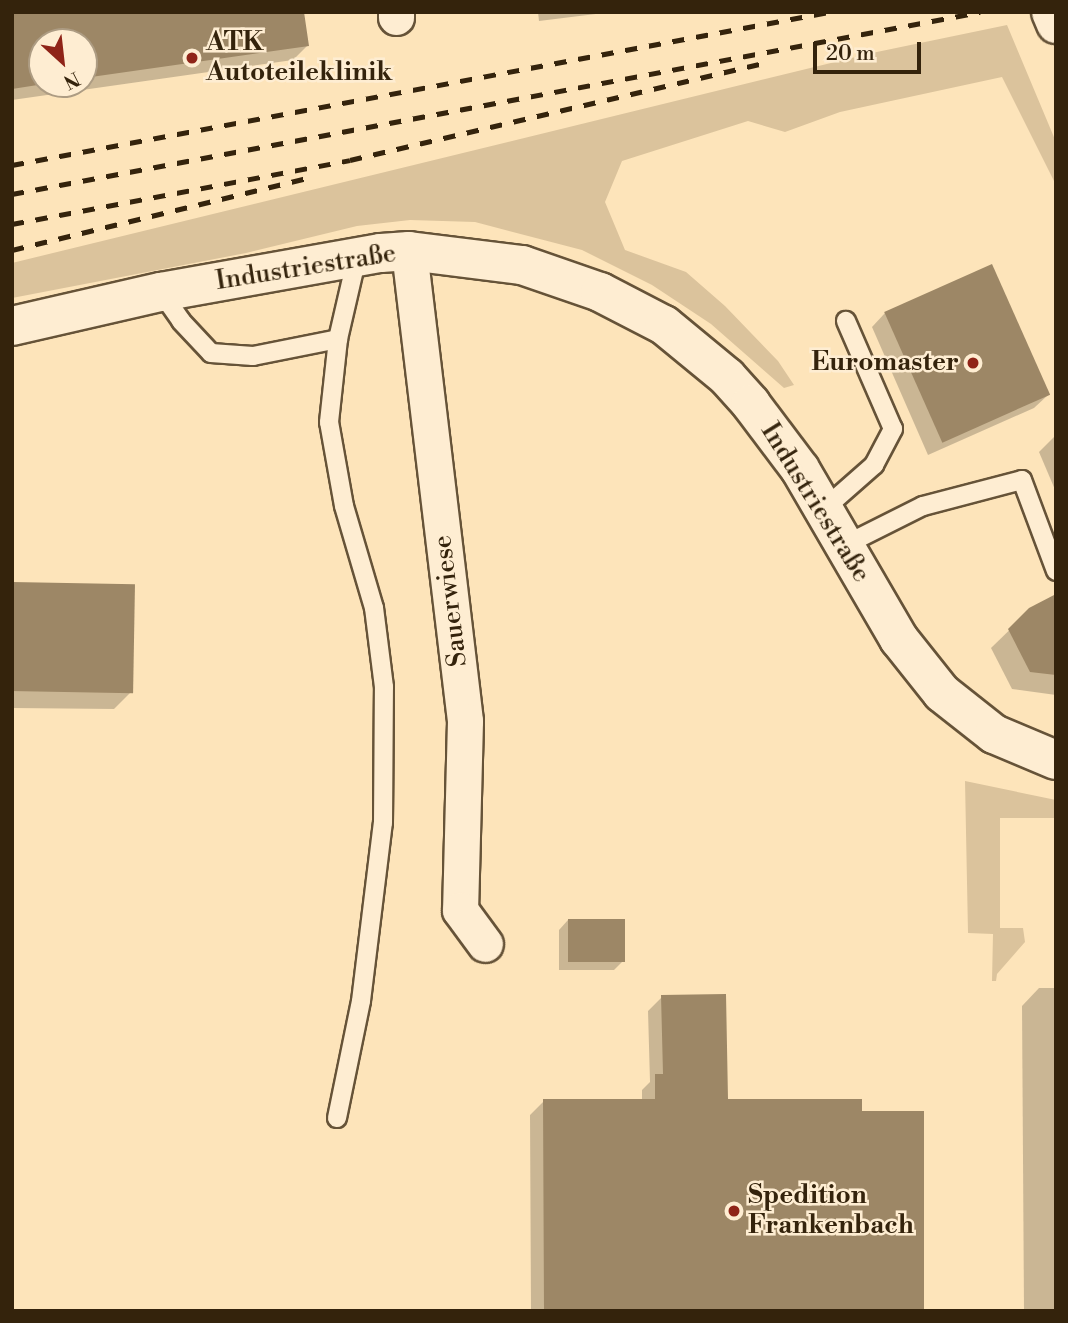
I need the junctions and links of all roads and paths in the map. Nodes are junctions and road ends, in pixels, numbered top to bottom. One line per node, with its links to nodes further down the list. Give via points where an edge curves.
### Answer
1 (1051, 12): 2 (street)
2 (1056, 24)
3 (409, 251): 4 (street, Industriestraße); 9 (street, Industriestraße, via 478,257 558,275 664,325 727,377 776,435); 13 (street, Sauerwiese, via 465,721 460,910)
4 (357, 257): 5 (street, Industriestraße); 8 (lane)
5 (162, 292): 7 (street, Industriestraße); 8 (lane, via 211,353 253,356)
6 (846, 321): 9 (lane, via 893,429 874,465)
7 (12, 326)
8 (338, 339): 14 (lane, via 329,422 344,506 374,608 384,701 383,823 361,1002)
9 (824, 509): 10 (street, Industriestraße)
10 (845, 545): 11 (lane, via 923,506 1022,480); 12 (street, Industriestraße, via 899,639 942,693 994,734)
11 (1056, 571)
12 (1056, 760)
13 (485, 944)
14 (337, 1118)

